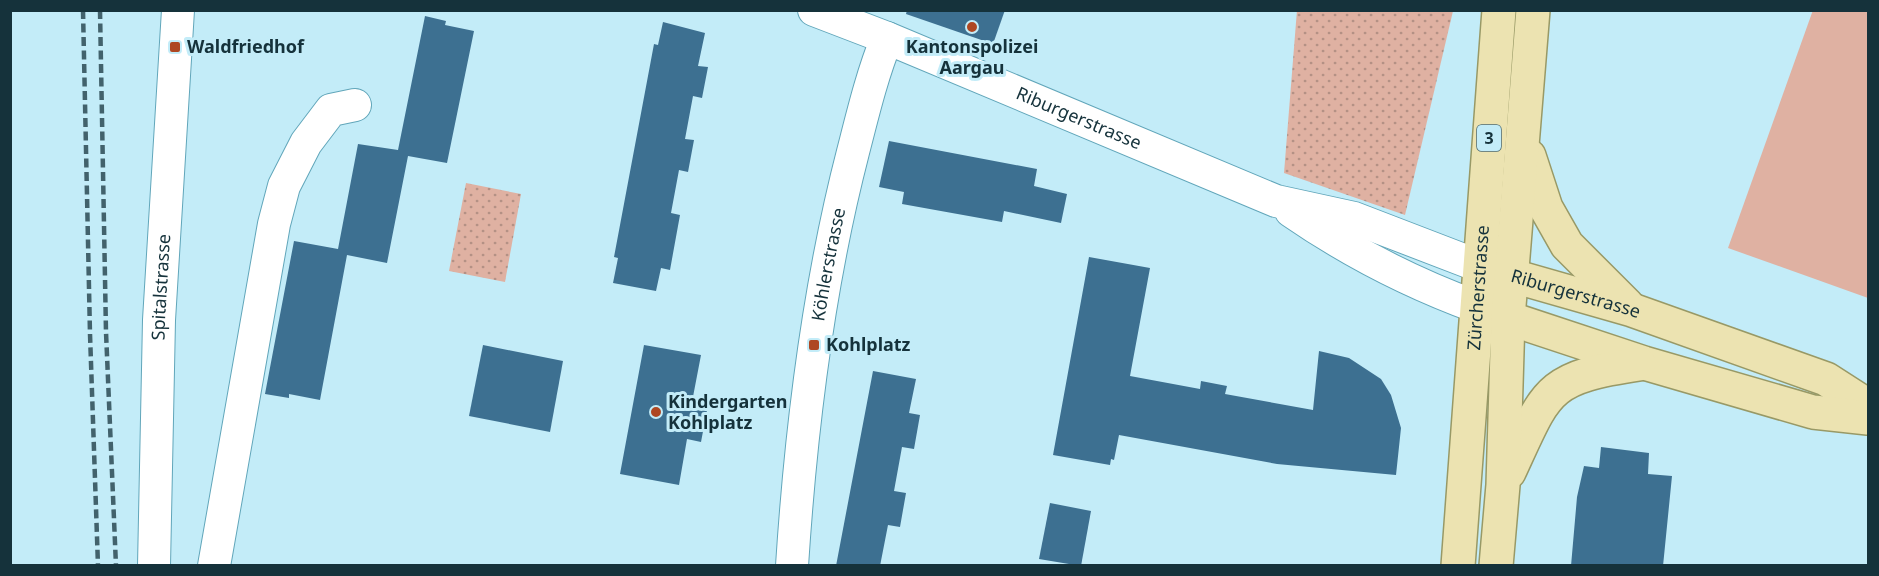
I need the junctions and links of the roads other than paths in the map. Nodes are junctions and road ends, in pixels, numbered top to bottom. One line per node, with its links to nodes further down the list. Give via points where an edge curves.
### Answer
1 (178, 10): 18 (street, Spitalstrasse, via 159,321)
2 (814, 10): 5 (street, Riburgerstrasse)
3 (1499, 10): 9 (main road, Zürcherstrasse / 3)
4 (1533, 10): 7 (main road, Zürcherstrasse / 3)
5 (887, 38): 8 (street, Riburgerstrasse); 20 (street, Köhlerstrasse, via 876,64 850,164 811,360)
6 (355, 105): 19 (street, via 331,110 306,143 284,186)
7 (1524, 140): 10 (main road, Zürcherstrasse / 3); 12 (main road, via 1546,208 1567,245)
8 (1276, 201): 9 (street, Riburgerstrasse, via 1354,218); 11 (street, Riburgerstrasse, via 1342,245)
9 (1479, 266): 10 (main road, Riburgerstrasse); 11 (main road, Zürcherstrasse / 3)
10 (1511, 276): 12 (main road, Riburgerstrasse); 13 (main road, Zürcherstrasse / 3)
11 (1477, 308): 13 (main road, Riburgerstrasse); 21 (main road, Zürcherstrasse / 3)
12 (1632, 310): 15 (main road, Riburgerstrasse, via 1826,379)
13 (1508, 318): 14 (main road, Riburgerstrasse); 17 (main road, Zürcherstrasse / 3)
14 (1644, 363): 16 (main road, Riburgerstrasse, via 1813,412); 17 (main road, Riburgerstrasse, via 1575,377 1552,390 1537,410)
15 (1869, 406)
16 (1869, 418)
17 (1503, 485): 22 (main road, Zürcherstrasse / 3)
18 (154, 566)
19 (214, 566)
20 (792, 566)
21 (1458, 566)
22 (1496, 566)

